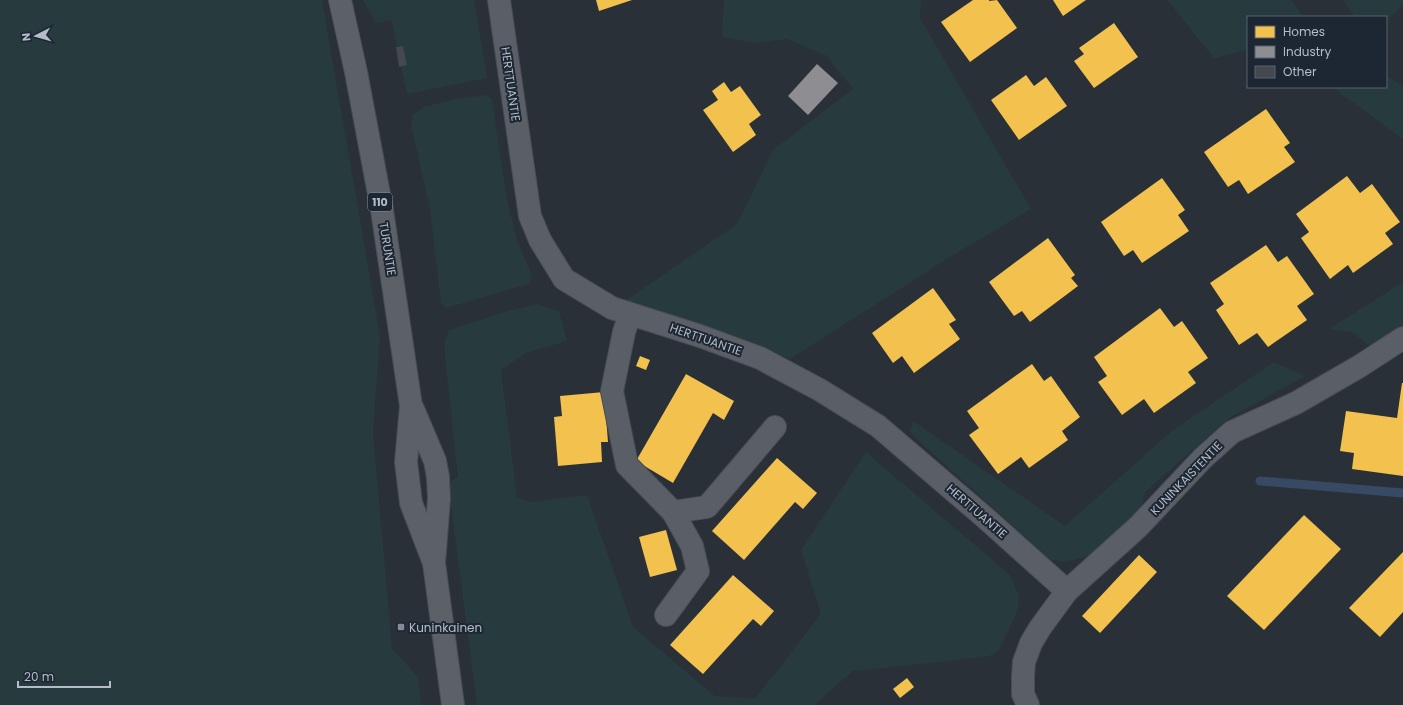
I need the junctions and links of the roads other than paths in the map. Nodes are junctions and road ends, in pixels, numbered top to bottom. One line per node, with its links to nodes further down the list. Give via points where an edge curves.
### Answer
1 (340, 0): 5 (main road, TURUNTIE / 110, via 382,210)
2 (499, 0): 3 (street, HERTTUANTIE, via 530,216 540,240 564,279 612,308)
3 (630, 314): 7 (street, via 612,391 627,465); 9 (street, HERTTUANTIE, via 760,358 820,390 878,426)
4 (1403, 338): 9 (street, KUNINKAISTENTIE, via 1296,403 1232,432 1203,458 1138,527)
5 (411, 406): 8 (main road, TURUNTIE / 110, via 406,462 411,503); 8 (main road, TURUNTIE / 110, via 435,461 438,477 439,499)
6 (775, 426): 7 (street, via 707,507)
7 (673, 512): 10 (street, via 692,546 698,571)
8 (434, 563): 11 (main road, TURUNTIE / 110)
9 (1068, 591): 12 (street, KUNINKAISTENTIE, via 1030,643 1023,676 1024,694)
10 (666, 615)
11 (453, 705)
12 (1028, 705)

